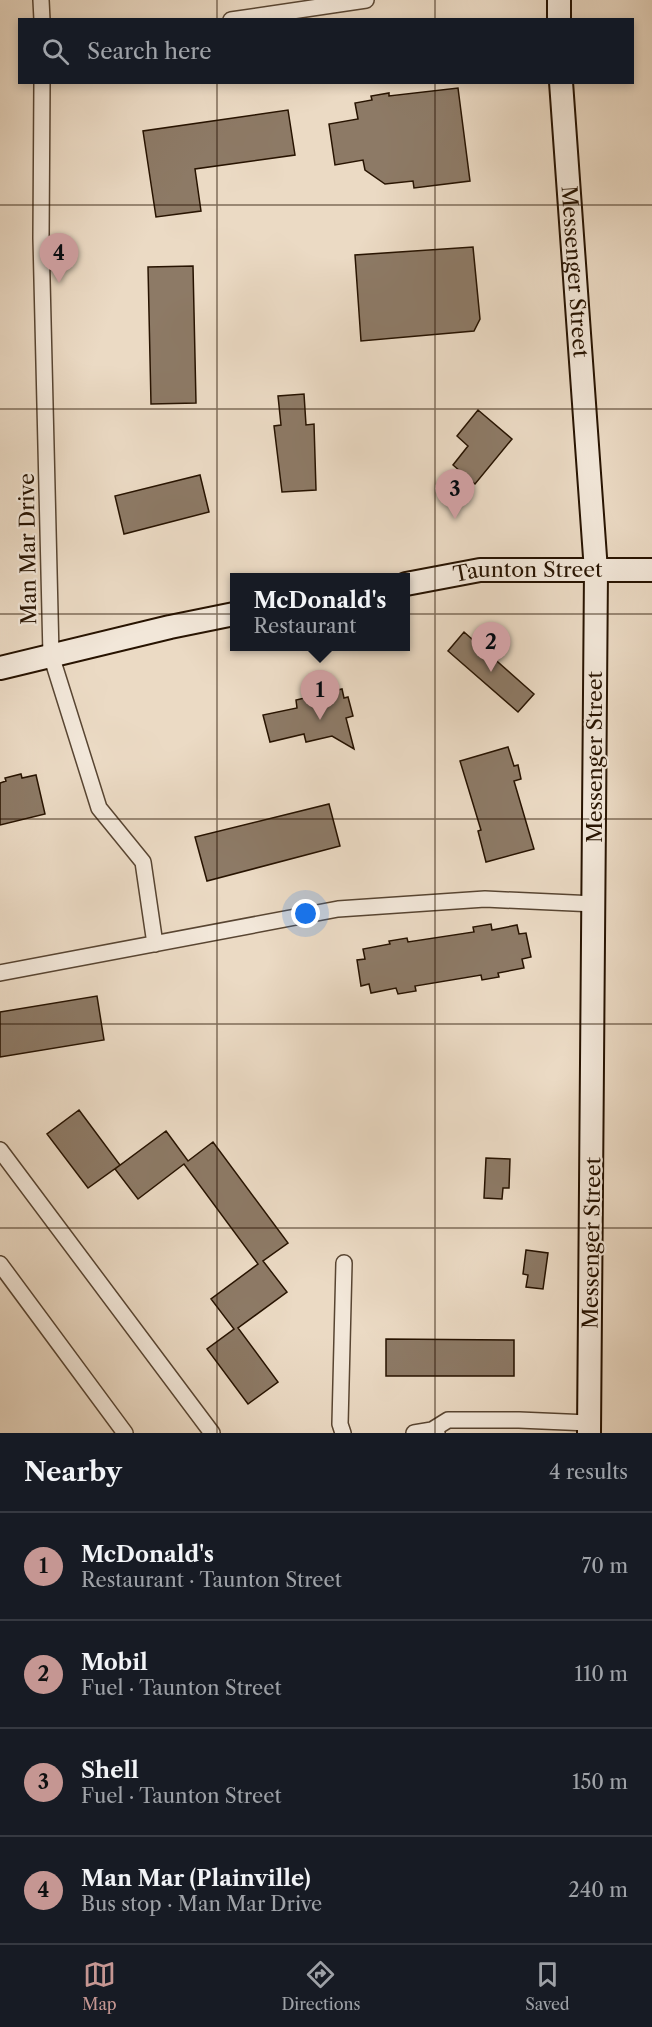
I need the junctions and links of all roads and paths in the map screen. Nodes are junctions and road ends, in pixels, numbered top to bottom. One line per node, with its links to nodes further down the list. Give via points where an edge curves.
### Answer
1 (41, 0): 4 (street)
2 (366, 0): 5 (street)
3 (559, 0): 6 (main road)
4 (42, 18)
5 (244, 18)
6 (559, 18)
7 (42, 84): 13 (street, Man Mar Drive, via 41,238)
8 (561, 84): 10 (main road, Messenger Street)
9 (652, 570): 10 (main road, Taunton Street)
10 (596, 571): 11 (main road, Taunton Street, via 480,570); 15 (main road, Messenger Street)
11 (410, 583)
12 (230, 615): 13 (main road)
13 (51, 655): 14 (main road); 16 (street, Man Mar Drive, via 99,808 143,862)
14 (0, 668)
15 (595, 904): 16 (street, via 484,899 338,909); 21 (main road, Messenger Street)
16 (154, 944): 17 (street)
17 (0, 973)
18 (0, 1150): 24 (street)
19 (344, 1263): 25 (street, via 340,1424)
20 (0, 1264): 23 (street)
21 (589, 1428): 22 (street, via 519,1420 448,1420)
22 (433, 1432): 26 (street)
23 (125, 1433)
24 (212, 1433)
25 (343, 1433)
26 (414, 1433)

